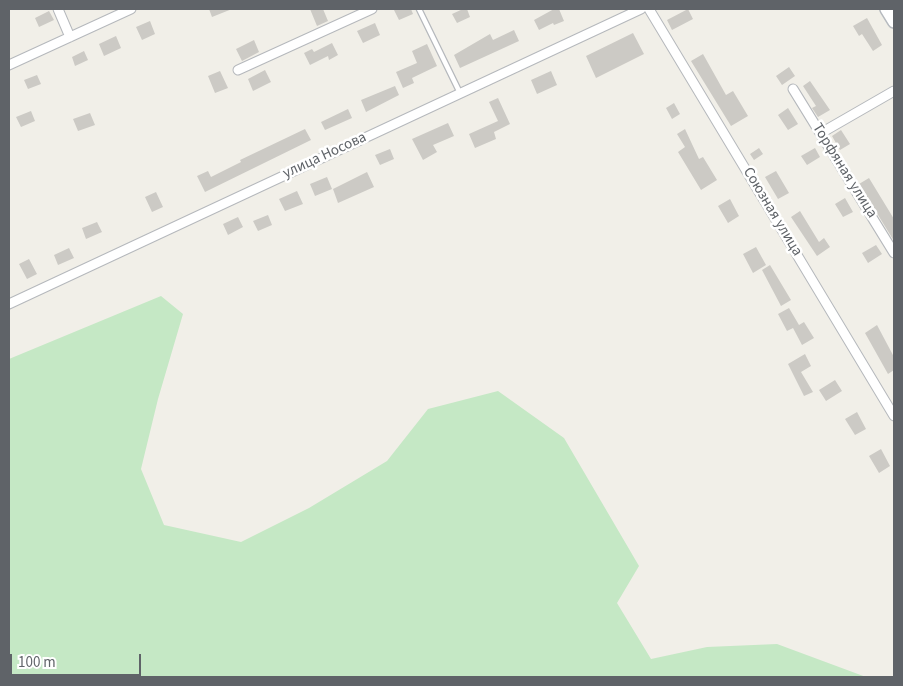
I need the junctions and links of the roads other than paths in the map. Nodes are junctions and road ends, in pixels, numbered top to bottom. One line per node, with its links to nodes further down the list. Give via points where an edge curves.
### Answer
1 (58, 9): 9 (street)
2 (131, 9): 9 (street)
3 (372, 9): 11 (street)
4 (419, 9): 14 (lane)
5 (641, 9): 14 (street, улица Носова)
6 (649, 9): 18 (street, Союзная улица)
7 (886, 9): 8 (street)
8 (894, 22)
9 (70, 37): 10 (street)
10 (9, 65)
11 (238, 70)
12 (793, 89): 15 (street, Торфяная улица)
13 (894, 91): 15 (street)
14 (460, 93): 17 (street, улица Носова)
15 (821, 133): 16 (street, Торфяная улица)
16 (894, 253)
17 (9, 304)
18 (894, 416)

